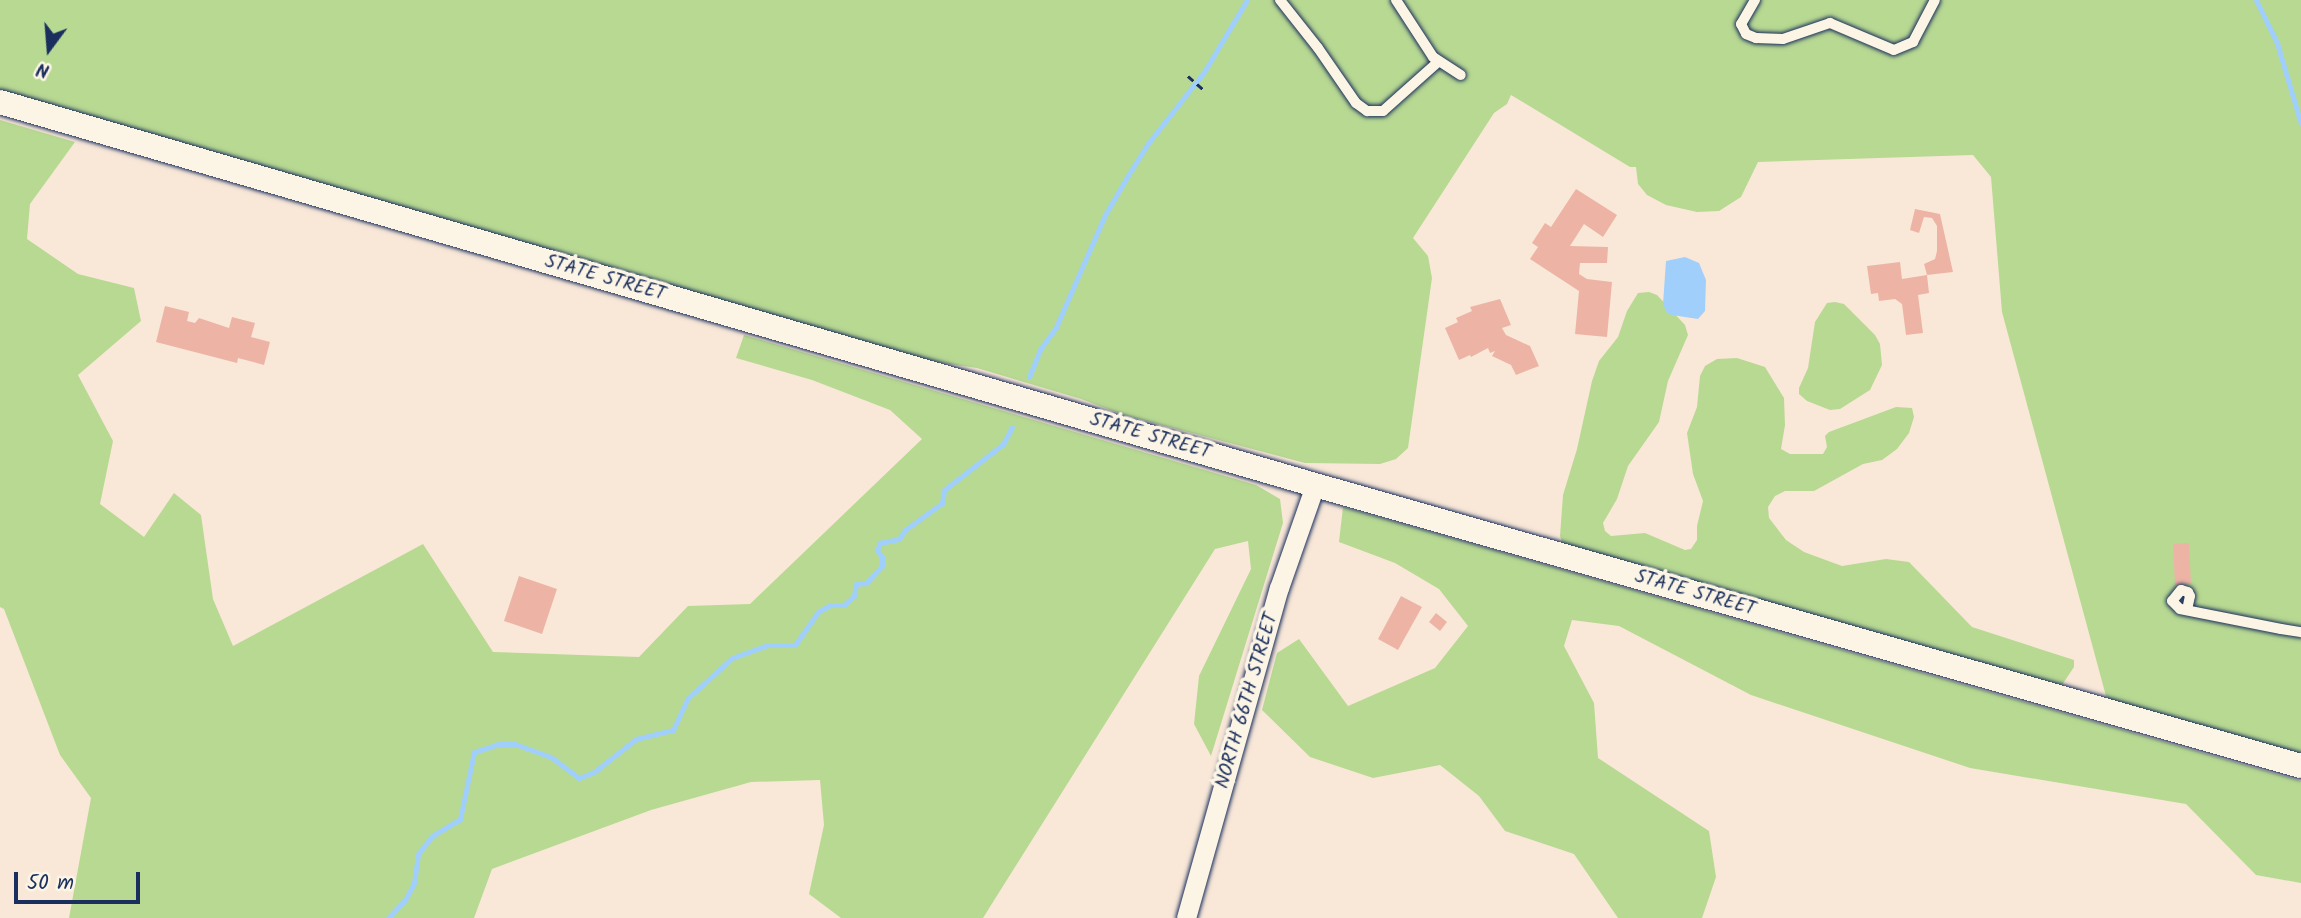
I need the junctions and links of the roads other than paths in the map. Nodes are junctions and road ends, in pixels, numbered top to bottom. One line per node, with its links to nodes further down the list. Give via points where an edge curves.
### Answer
1 (1280, 0): 5 (lane, via 1356,103 1367,111 1383,111)
2 (1396, 0): 5 (lane)
3 (1755, 0): 4 (lane, via 1741,24 1746,34 1756,38 1783,39 1830,23 1894,50 1913,42)
4 (1935, 0)
5 (1438, 62): 6 (lane)
6 (1461, 75)
7 (0, 103): 8 (street, STATE STREET)
8 (1315, 485): 11 (street, STATE STREET); 12 (street, NORTH 66TH STREET, via 1279,588)
9 (2187, 610): 10 (lane)
10 (2301, 632)
11 (2301, 766)
12 (1186, 918)

